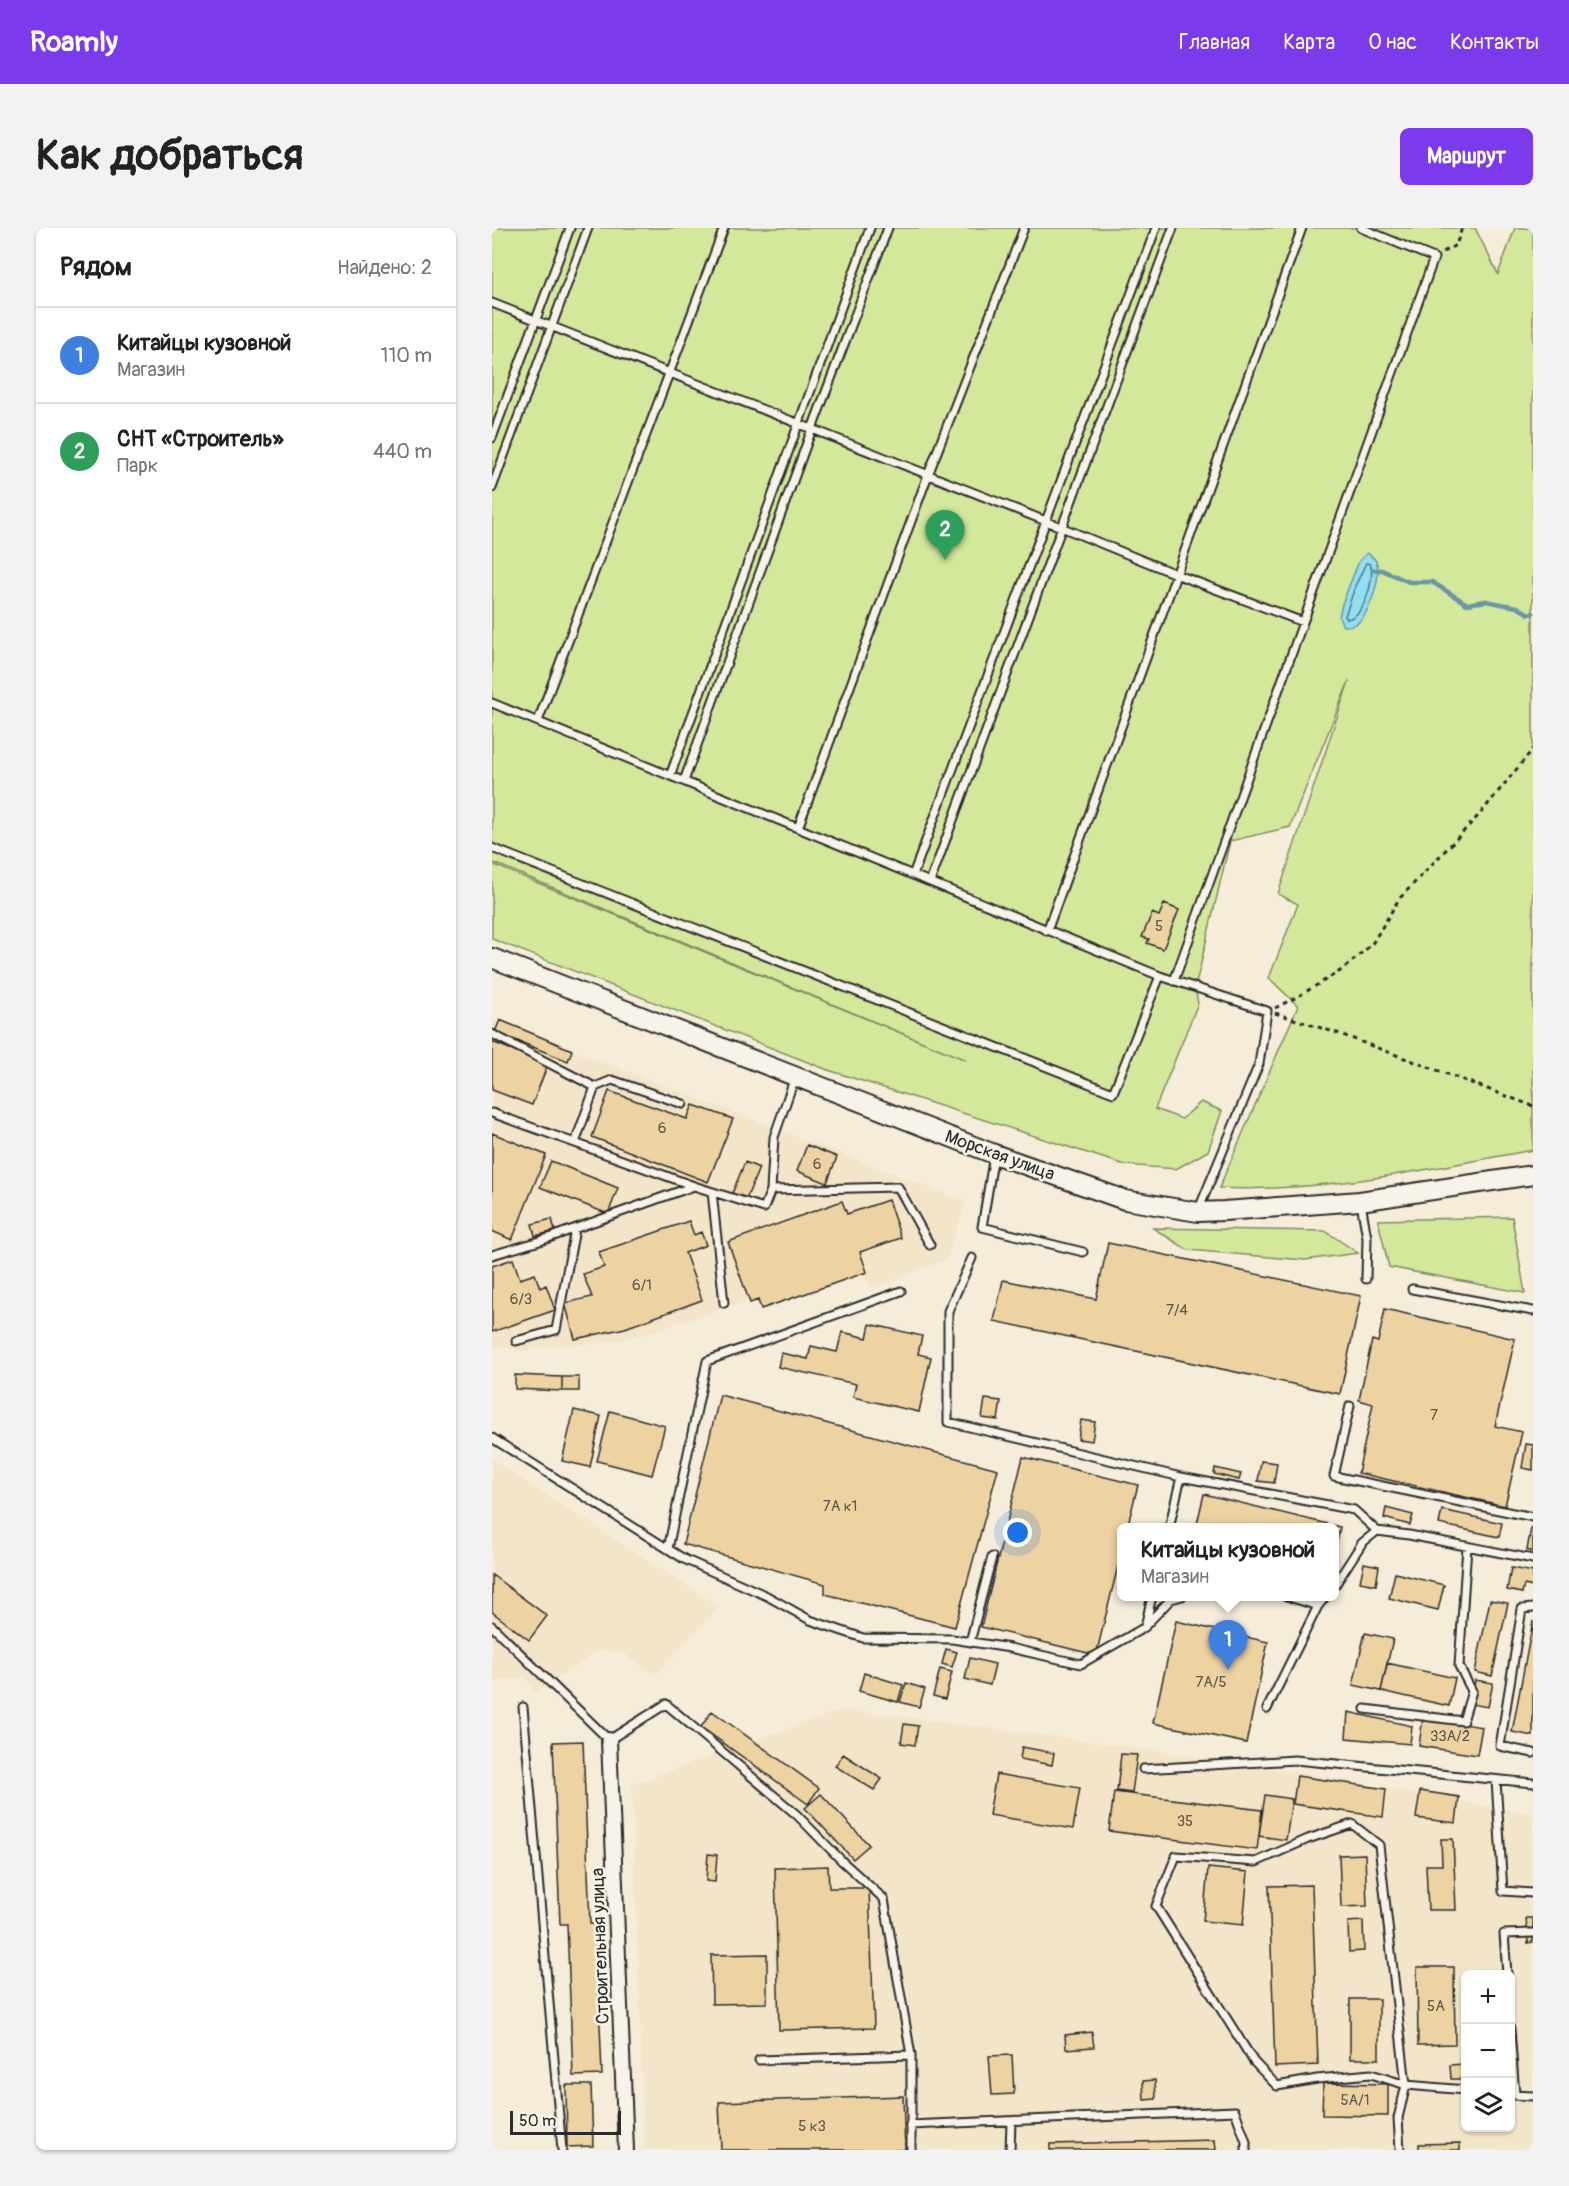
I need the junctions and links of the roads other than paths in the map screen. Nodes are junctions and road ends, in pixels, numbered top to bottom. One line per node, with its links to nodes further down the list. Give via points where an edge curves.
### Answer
1 (570, 228): 12 (lane)
2 (588, 228): 13 (lane)
3 (724, 228): 14 (lane)
4 (870, 228): 15 (lane)
5 (888, 228): 16 (lane)
6 (1024, 228): 18 (lane)
7 (1156, 228): 20 (lane)
8 (1173, 228): 21 (lane)
9 (1302, 228): 22 (lane)
10 (1361, 228): 23 (lane, via 1434,258)
11 (492, 303): 12 (lane)
12 (536, 321): 13 (lane); 17 (lane)
13 (550, 327): 14 (lane); 19 (lane)
14 (669, 373): 15 (lane); 25 (lane)
15 (798, 423): 16 (lane); 26 (lane)
16 (812, 429): 18 (lane); 27 (lane)
17 (492, 438)
18 (928, 475): 20 (lane); 28 (lane)
19 (492, 488)
20 (1046, 521): 21 (lane); 30 (lane)
21 (1061, 527): 22 (lane); 31 (lane)
22 (1178, 575): 23 (lane); 32 (lane)
23 (1303, 622): 35 (lane)
24 (492, 703): 25 (lane)
25 (538, 722): 26 (lane)
26 (670, 776): 27 (lane)
27 (684, 781): 28 (lane)
28 (798, 828): 30 (lane)
29 (492, 848): 34 (lane, via 1113,1093)
30 (913, 875): 31 (lane)
31 (930, 882): 32 (lane)
32 (1047, 931): 34 (lane)
33 (492, 958): 37 (street, Морская улица)
34 (1160, 976): 35 (lane)
35 (1174, 981): 48 (lane, via 1268,1011 1259,1064)
36 (492, 1034): 38 (lane)
37 (795, 1077): 42 (street, Морская улица); 45 (lane, via 774,1137)
38 (595, 1087): 39 (lane, via 612,1080); 41 (lane)
39 (682, 1104)
40 (492, 1113): 41 (lane)
41 (575, 1143): 44 (lane)
42 (994, 1154): 48 (street, Морская улица, via 1125,1200); 51 (lane, via 982,1227)
43 (1533, 1175): 47 (street, Морская улица)
44 (694, 1186): 46 (lane); 49 (lane)
45 (771, 1190): 46 (lane, via 764,1208); 50 (lane, via 898,1188)
46 (712, 1192): 57 (lane)
47 (1360, 1201): 48 (street, Морская улица); 54 (lane, via 1367,1238)
48 (1198, 1212)
49 (575, 1229): 52 (lane); 59 (lane, via 555,1330)
50 (930, 1245)
51 (1083, 1252)
52 (492, 1255)
53 (972, 1258): 62 (lane, via 948,1311 948,1422)
54 (1366, 1279)
55 (1412, 1289): 58 (lane)
56 (901, 1291): 67 (lane, via 707,1361)
57 (724, 1303)
58 (1533, 1311)
59 (516, 1341)
60 (1350, 1406): 63 (lane, via 1334,1476)
61 (492, 1438): 67 (lane)
62 (1181, 1478): 64 (lane); 65 (lane, via 1354,1510)
63 (1533, 1517)
64 (1169, 1523)
65 (1377, 1531): 66 (lane); 70 (lane, via 1362,1543)
66 (1467, 1546): 69 (lane); 82 (lane, via 1459,1666 1472,1691 1463,1721)
67 (668, 1549): 79 (lane, via 810,1620 862,1638)
68 (992, 1557): 79 (lane)
69 (1533, 1559)
70 (1339, 1579)
71 (1151, 1601): 78 (lane)
72 (1169, 1601): 78 (lane)
73 (1302, 1601): 75 (lane)
74 (1322, 1601): 75 (lane)
75 (1318, 1606): 81 (lane)
76 (1533, 1608): 84 (lane, via 1522,1609 1500,1746)
77 (492, 1626): 83 (lane)
78 (1145, 1627): 79 (lane, via 1081,1664)
79 (970, 1642)
80 (523, 1707): 99 (lane)
81 (1268, 1709)
82 (1365, 1709)
83 (609, 1740): 91 (lane, via 666,1704 797,1815 884,1899); 100 (street, Строительная улица)
84 (1533, 1753)
85 (1143, 1769): 86 (lane, via 1295,1760)
86 (1496, 1780): 87 (lane); 88 (lane, via 1503,1891)
87 (1533, 1783)
88 (1533, 1893)
89 (1533, 1933): 90 (lane, via 1504,1934)
90 (1507, 1970)
91 (911, 2055): 92 (lane); 98 (lane)
92 (759, 2060)
93 (1406, 2085): 93 (lane, via 1379,1845 1352,1824 1256,1862 1176,1856 1156,1906 1254,2062 1277,2086 1371,2074); 94 (lane); 104 (lane, via 1398,2118)
94 (1461, 2090)
95 (1515, 2095): 96 (lane)
96 (1533, 2096)
97 (1011, 2121): 98 (lane); 102 (lane); 103 (lane, via 1235,2111)
98 (910, 2126): 101 (lane)
99 (562, 2150)
100 (626, 2150)
101 (911, 2150)
102 (1010, 2150)
103 (1246, 2150)
104 (1400, 2150)

